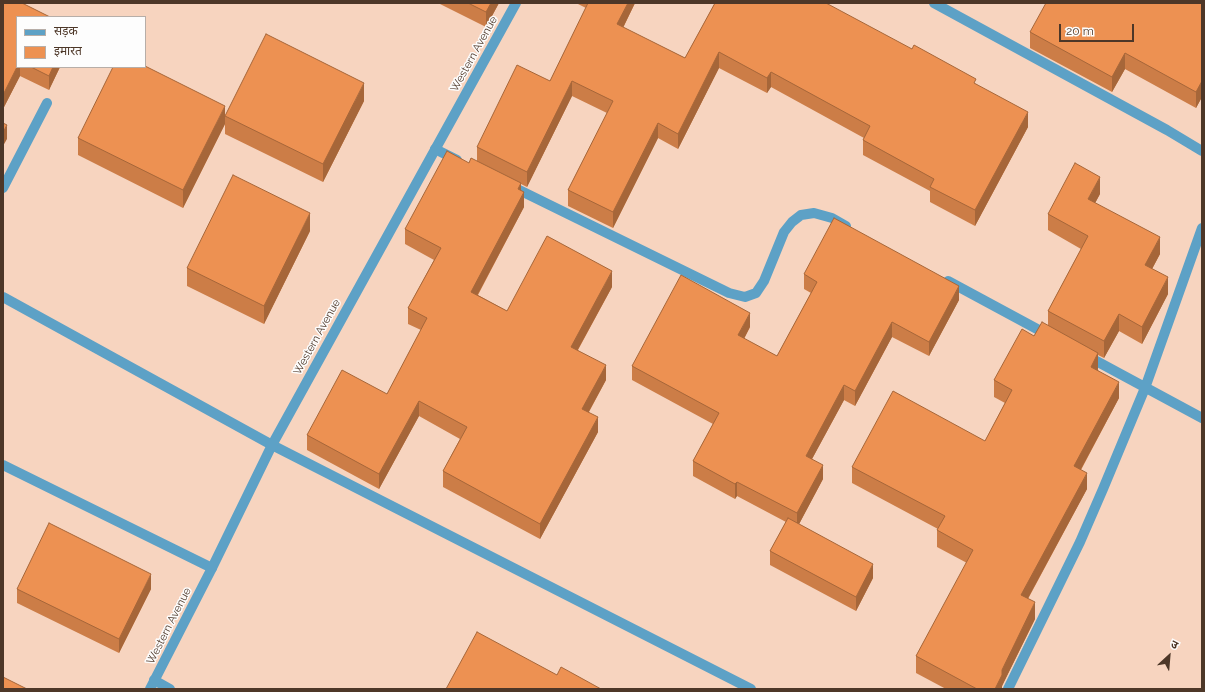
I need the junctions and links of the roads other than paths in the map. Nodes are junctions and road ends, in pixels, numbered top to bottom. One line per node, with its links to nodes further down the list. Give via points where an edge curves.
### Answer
1 (516, 3): 4 (street, Western Avenue)
2 (934, 3): 5 (street)
3 (47, 103): 8 (street)
4 (435, 149): 6 (street); 17 (street, Western Avenue)
5 (1202, 150)
6 (464, 163)
7 (507, 184): 10 (street, via 729,293 745,297 756,293 764,281 784,232 801,215 814,213 826,216)
8 (3, 188)
9 (1202, 228): 15 (street)
10 (852, 229)
11 (936, 274): 13 (street)
12 (3, 297): 17 (street)
13 (1061, 342)
14 (1075, 350): 15 (street)
15 (1145, 388): 16 (street); 23 (street, via 1080,542)
16 (1202, 418)
17 (272, 445): 19 (street, Western Avenue); 22 (street)
18 (3, 465): 19 (street)
19 (212, 568): 20 (street, Western Avenue)
20 (152, 685): 21 (street)
21 (170, 689)
22 (751, 689)
23 (1008, 689)

